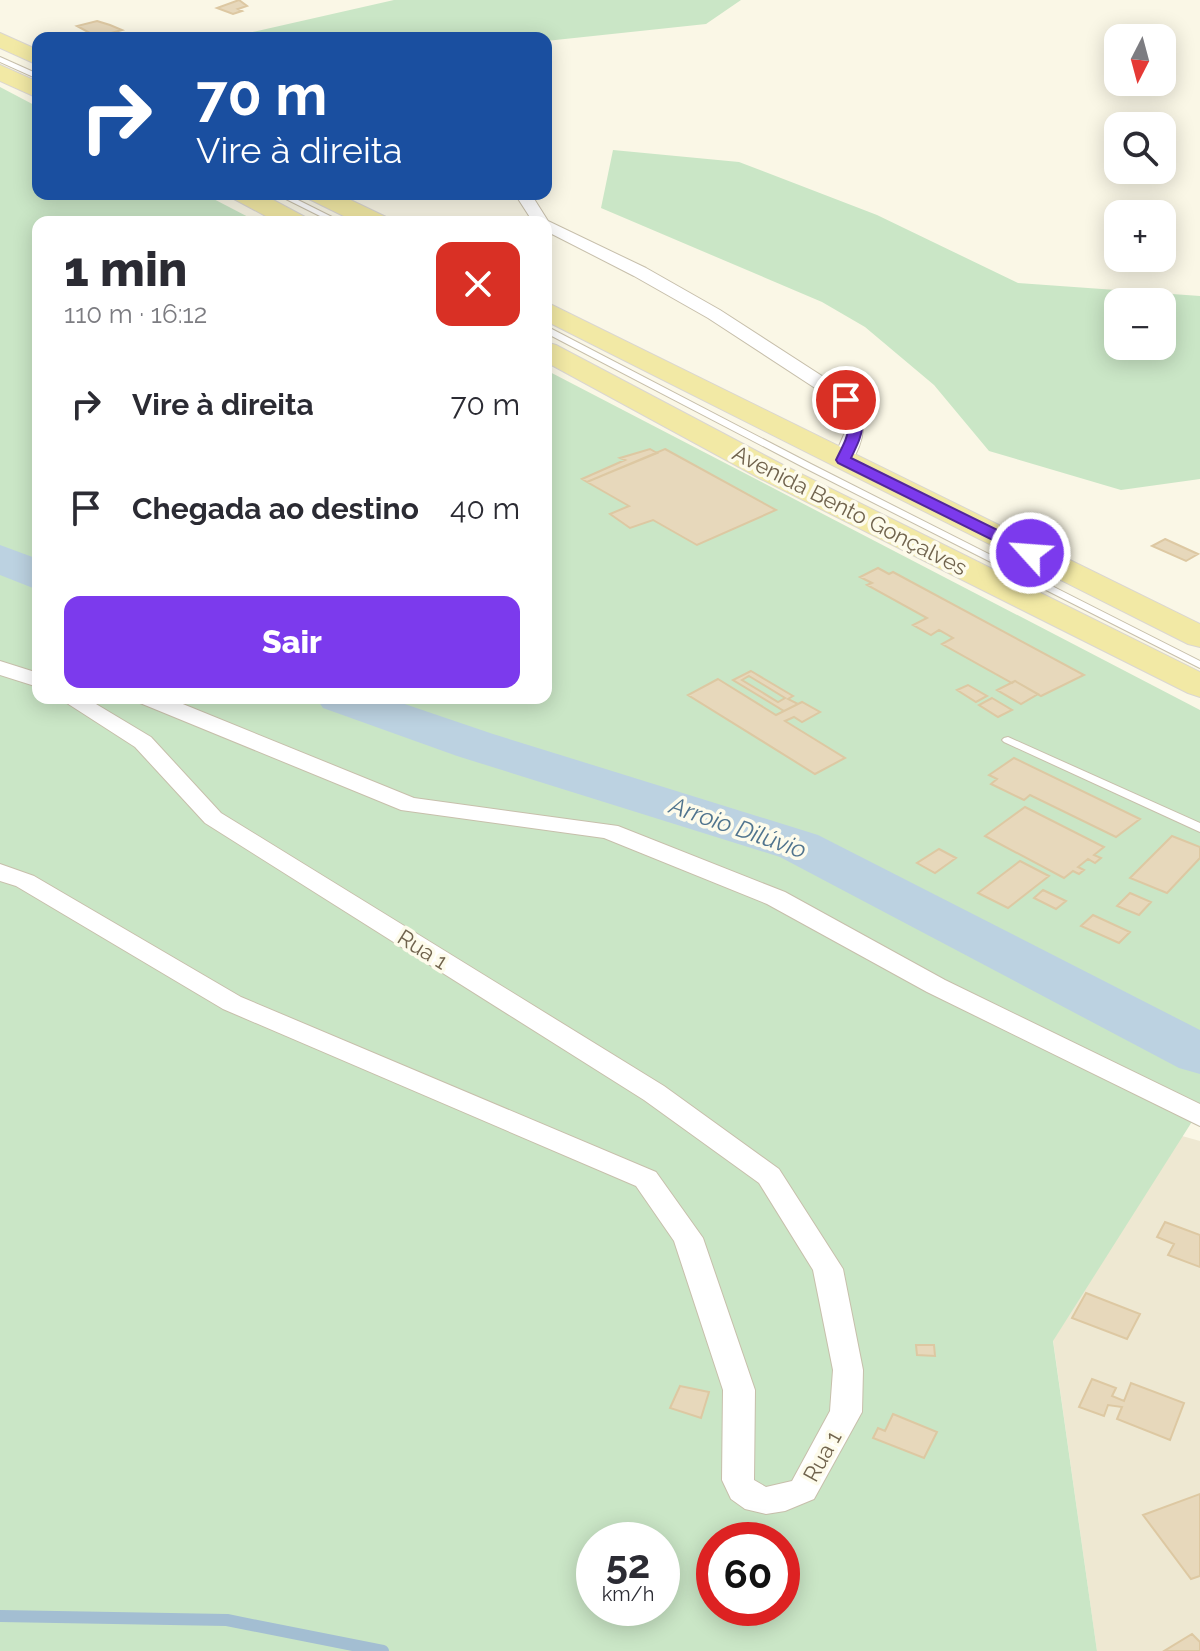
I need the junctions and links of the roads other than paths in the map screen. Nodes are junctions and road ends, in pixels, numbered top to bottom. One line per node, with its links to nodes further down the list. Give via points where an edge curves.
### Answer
1 (0, 40): 2 (main road)
2 (32, 55)
3 (0, 59): 5 (lane)
4 (0, 72): 6 (main road)
5 (32, 74)
6 (32, 88)
7 (254, 200): 10 (main road)
8 (292, 200): 11 (lane)
9 (331, 200): 12 (main road)
10 (285, 216)
11 (326, 216)
12 (364, 216)
13 (552, 227): 17 (street, via 714,314 846,400 857,419)
14 (552, 313): 17 (main road, Avenida Bento Gonçalves)
15 (552, 332): 18 (lane)
16 (552, 354): 25 (main road, Avenida Bento Gonçalves, via 772,472)
17 (843, 460): 18 (main road, Avenida Bento Gonçalves)
18 (1097, 600): 19 (main road, Avenida Bento Gonçalves); 22 (lane)
19 (1200, 637)
20 (0, 650): 21 (street)
21 (32, 661)
22 (1200, 665)
23 (0, 668): 24 (street)
24 (32, 678)
25 (1200, 686)
26 (80, 704): 30 (street, Rua 1, via 143,742 213,818 654,1093 769,1176 828,1269 848,1370 846,1412 803,1490 775,1501 760,1500 741,1489 739,1390 688,1238 646,1179 232,1003 25,881)
27 (163, 704): 31 (street, via 409,805 609,831 776,898 936,986)
28 (1008, 740): 29 (lane)
29 (1200, 828)
30 (0, 872)
31 (1200, 1116)

